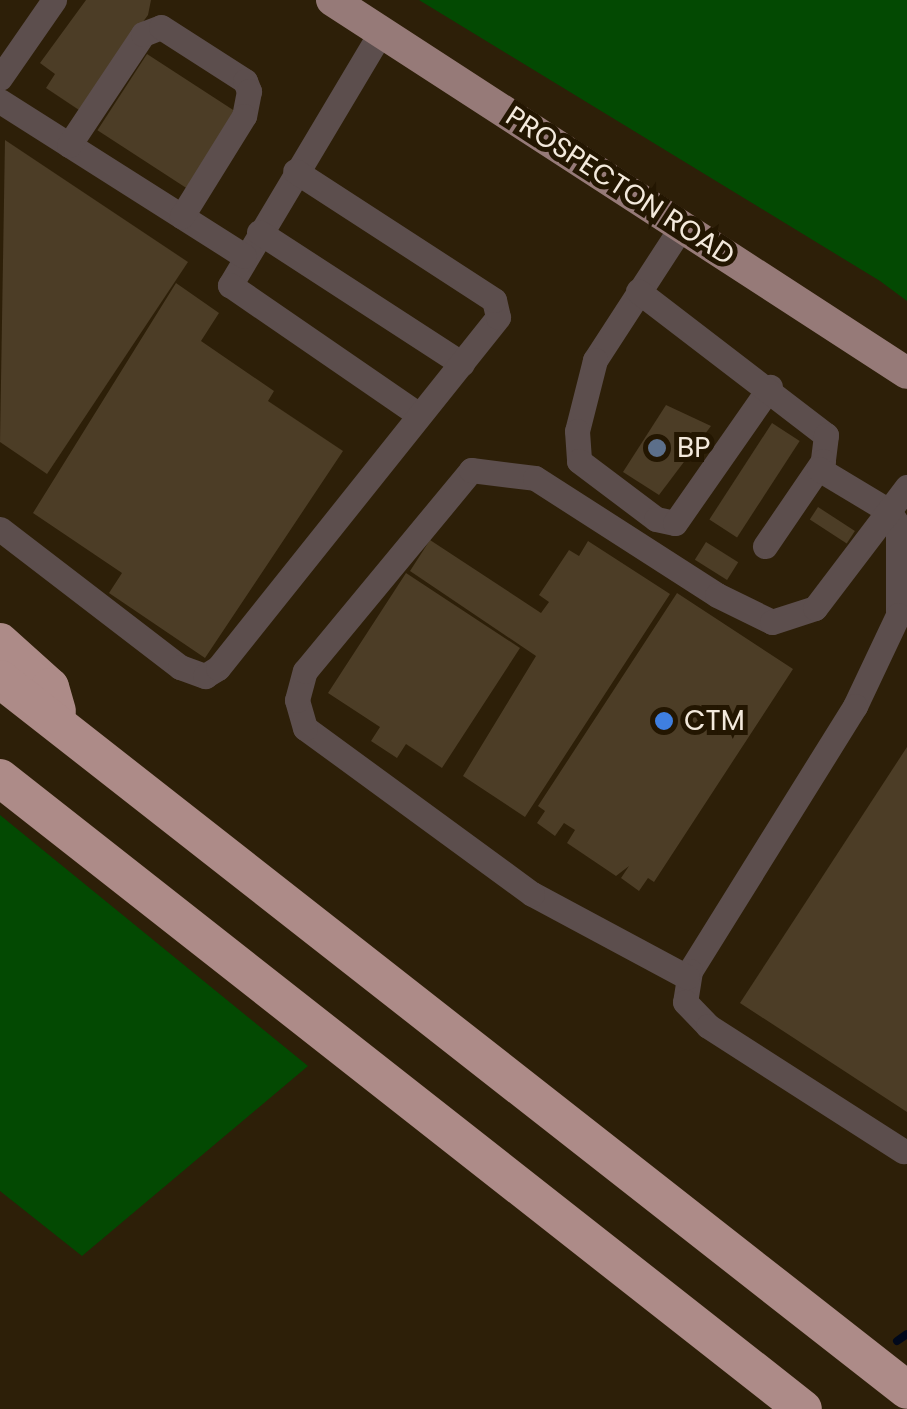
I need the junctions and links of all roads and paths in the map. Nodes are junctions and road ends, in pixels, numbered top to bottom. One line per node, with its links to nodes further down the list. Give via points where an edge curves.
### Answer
1 (54, 0): 4 (lane)
2 (332, 0): 3 (main road, PROSPECTON ROAD)
3 (381, 32): 7 (lane); 9 (main road, PROSPECTON ROAD)
4 (0, 78)
5 (0, 100): 6 (lane)
6 (69, 144): 8 (lane); 8 (lane, via 150,28 217,63 245,81 248,102)
7 (295, 171): 10 (lane); 13 (lane, via 494,300 494,326)
8 (182, 216): 11 (lane)
9 (682, 226): 12 (lane); 14 (main road, PROSPECTON ROAD)
10 (259, 232): 11 (lane); 13 (lane)
11 (244, 256): 16 (lane, via 230,280 235,293)
12 (638, 291): 15 (lane); 15 (lane, via 590,374 576,451 585,471 656,519 675,523)
13 (462, 364): 16 (lane)
14 (907, 372)
15 (770, 388): 17 (lane, via 826,435)
16 (419, 415): 20 (lane, via 205,676 180,667)
17 (818, 469): 19 (lane); 21 (lane)
18 (907, 487): 19 (lane)
19 (890, 512): 26 (lane, via 902,551 898,615 889,642); 26 (lane, via 815,608 772,622 717,595 535,478 471,470 306,671 297,700 306,728 532,894)
20 (0, 529)
21 (765, 546)
22 (0, 642): 24 (highway, via 50,686)
23 (0, 679): 24 (highway)
24 (60, 726): 28 (highway)
25 (0, 778): 29 (highway)
26 (688, 977): 27 (lane, via 685,1002 693,1016)
27 (904, 1151)
28 (907, 1390)
29 (803, 1409)

